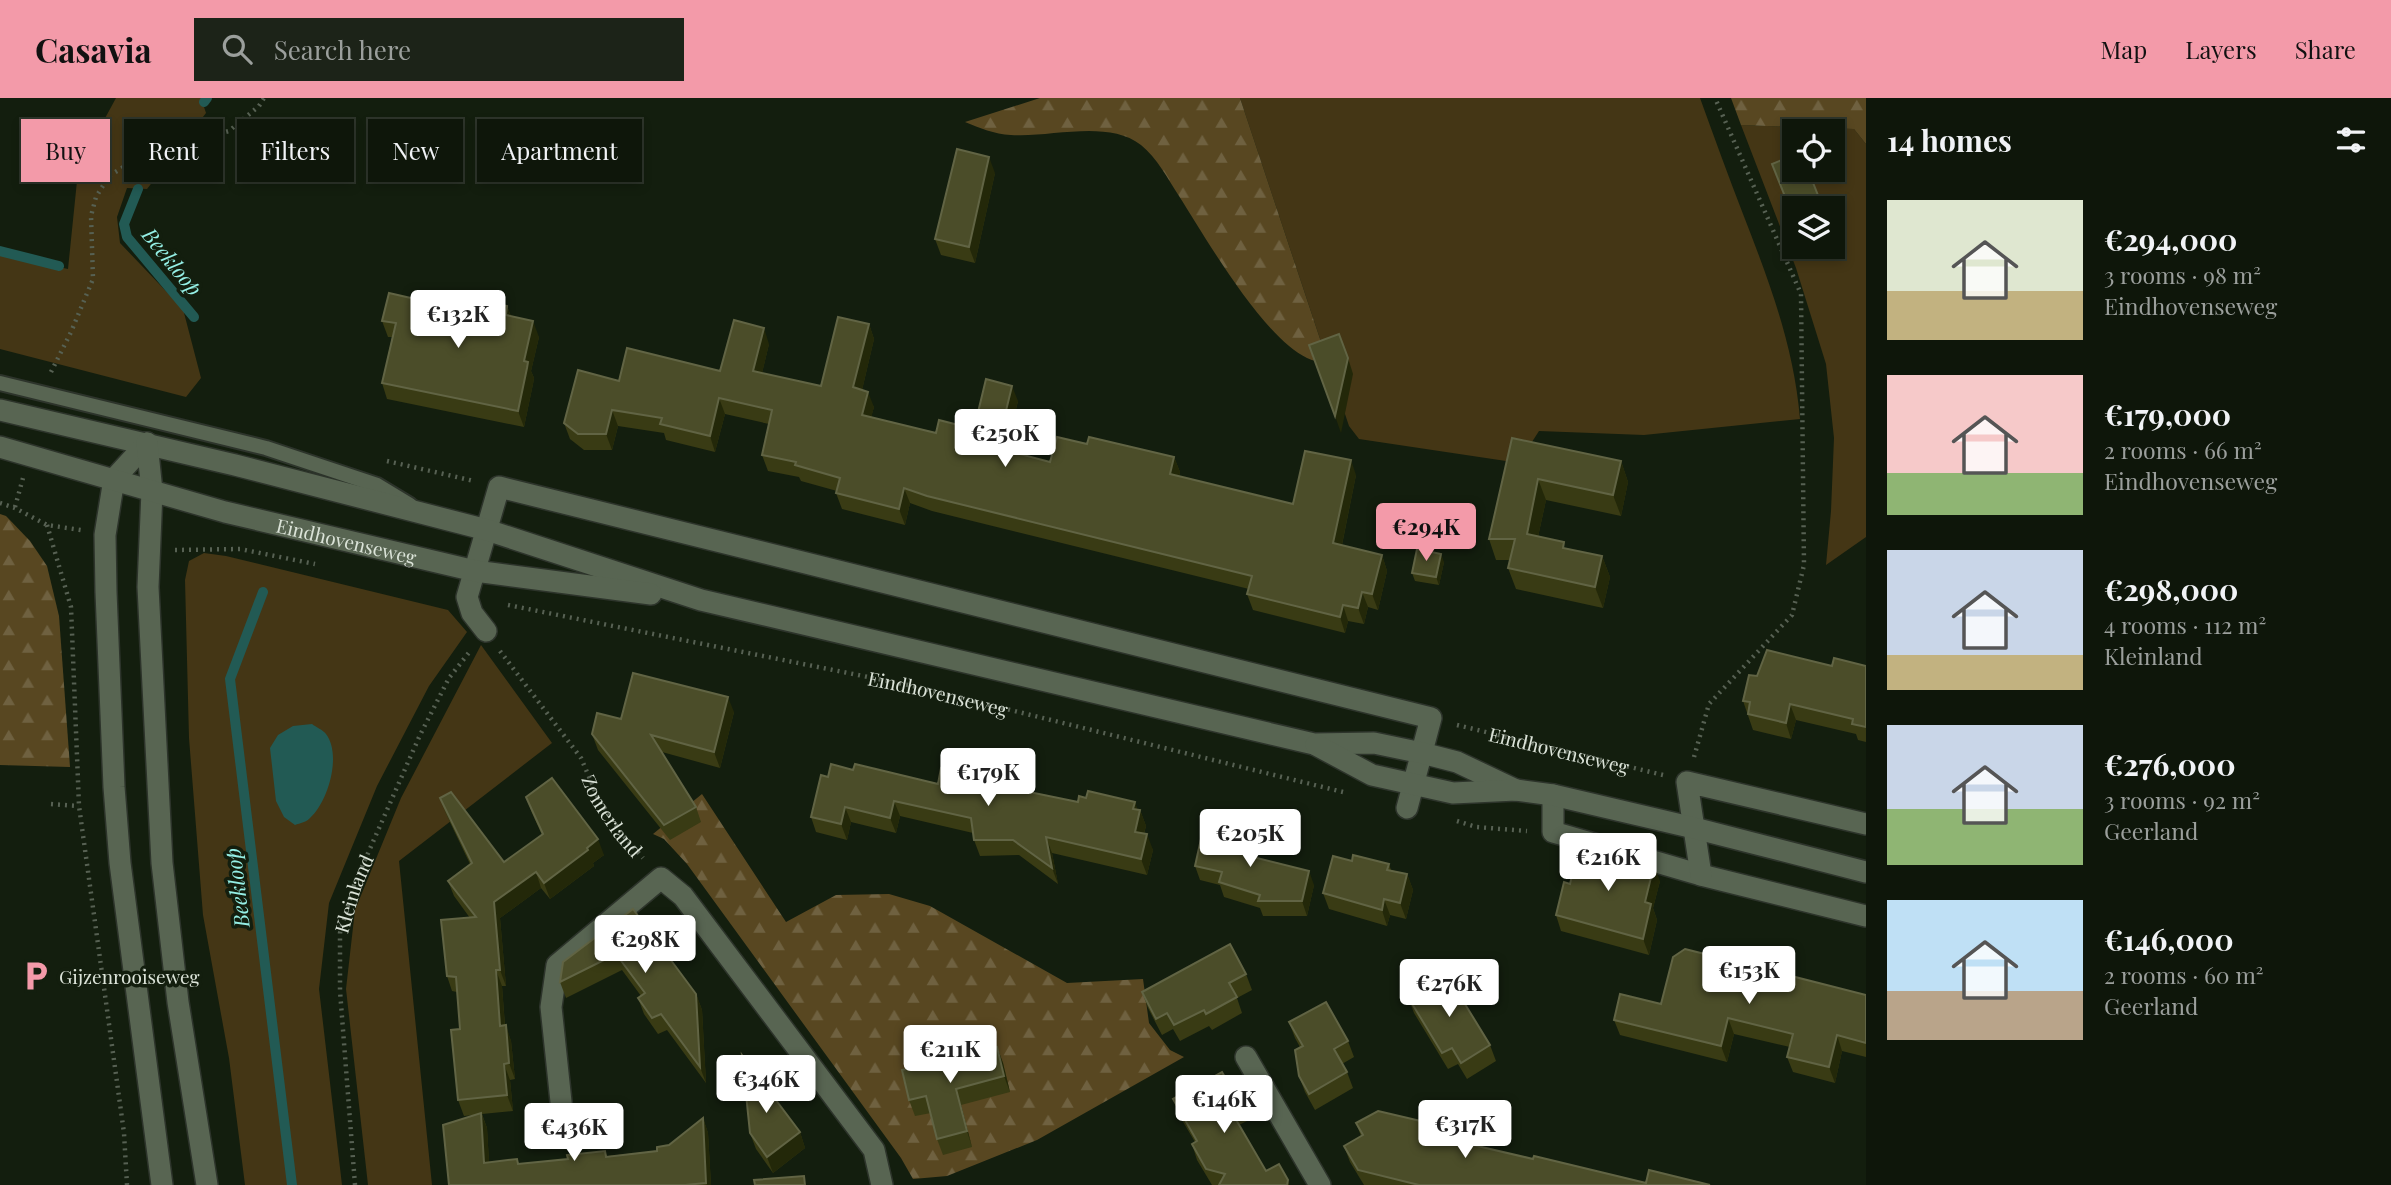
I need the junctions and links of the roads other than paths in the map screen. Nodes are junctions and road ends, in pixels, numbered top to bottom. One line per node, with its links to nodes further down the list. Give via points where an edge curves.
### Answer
1 (0, 383): 7 (lane, Eindhovenseweg, via 266,448 377,485)
2 (0, 410): 3 (main road, Eindhovenseweg)
3 (147, 443): 5 (main road); 6 (main road); 7 (main road, Eindhovenseweg)
4 (0, 447): 5 (main road, Eindhovenseweg)
5 (114, 479): 6 (main road, Eindhovenseweg); 25 (main road, via 105,535 114,787)
6 (152, 491): 9 (main road, Eindhovenseweg); 26 (main road, via 148,587 162,863)
7 (426, 515): 8 (main road, Eindhovenseweg)
8 (487, 530): 9 (main road); 10 (main road, Eindhovenseweg); 13 (main road, via 499,487 1432,719)
9 (475, 570): 10 (main road, Eindhovenseweg); 11 (main road, via 467,597)
10 (701, 600): 12 (main road, Eindhovenseweg)
11 (485, 631)
12 (1314, 744): 13 (main road, Eindhovenseweg, via 1374,743); 14 (main road, Eindhovenseweg, via 1372,775)
13 (1422, 753): 14 (main road); 15 (main road, Eindhovenseweg, via 1457,762)
14 (1413, 784): 15 (main road, Eindhovenseweg, via 1453,793); 17 (main road)
15 (1516, 790): 16 (main road, Eindhovenseweg)
16 (1553, 795): 19 (main road, Eindhovenseweg); 21 (main road, via 1553,832)
17 (1407, 808)
18 (1866, 824): 19 (main road, via 1687,782)
19 (1694, 828): 20 (main road, Eindhovenseweg); 21 (main road)
20 (1866, 873)
21 (1701, 875): 22 (main road)
22 (1866, 916)
23 (1246, 1057): 28 (main road)
24 (564, 1130): 27 (main road, via 551,1007 557,965 662,878 683,896 874,1150)
25 (162, 1185)
26 (207, 1185)
27 (882, 1185)
28 (1320, 1185)

